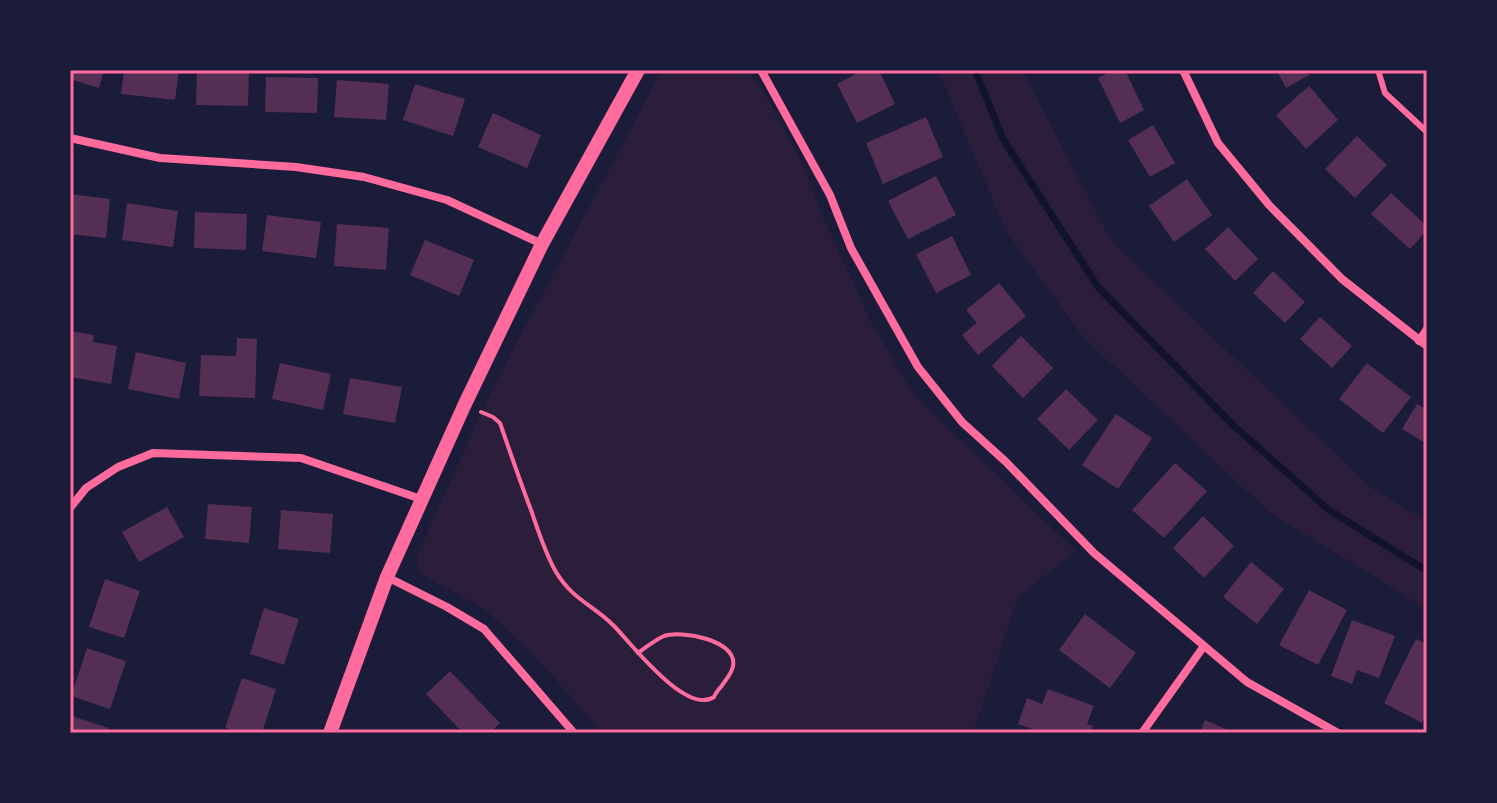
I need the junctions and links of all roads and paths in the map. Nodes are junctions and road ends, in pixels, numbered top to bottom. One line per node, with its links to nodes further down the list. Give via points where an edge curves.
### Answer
1 (638, 70): 7 (street)
2 (761, 70): 14 (street, via 918,367 962,422 1094,553)
3 (1183, 70): 9 (street, via 1218,143 1269,205 1342,279)
4 (1378, 70): 5 (lane, via 1385,93)
5 (1427, 132)
6 (70, 138): 7 (street, via 160,158 364,177 447,200)
7 (542, 244): 10 (street)
8 (1427, 329): 9 (street)
9 (1423, 343)
10 (464, 406): 11 (street); 15 (path, via 500,423 556,571 574,595)
11 (421, 499): 12 (street, via 301,458 153,453 86,488); 13 (street)
12 (70, 508)
13 (387, 577): 16 (street); 17 (street, via 484,629)
14 (1204, 646): 18 (street); 19 (street, via 1247,682)
15 (638, 653): 15 (path, via 667,682 704,699 714,696 734,662 720,644 692,635 662,637)
16 (330, 733)
17 (574, 733)
18 (1142, 733)
19 (1338, 733)

